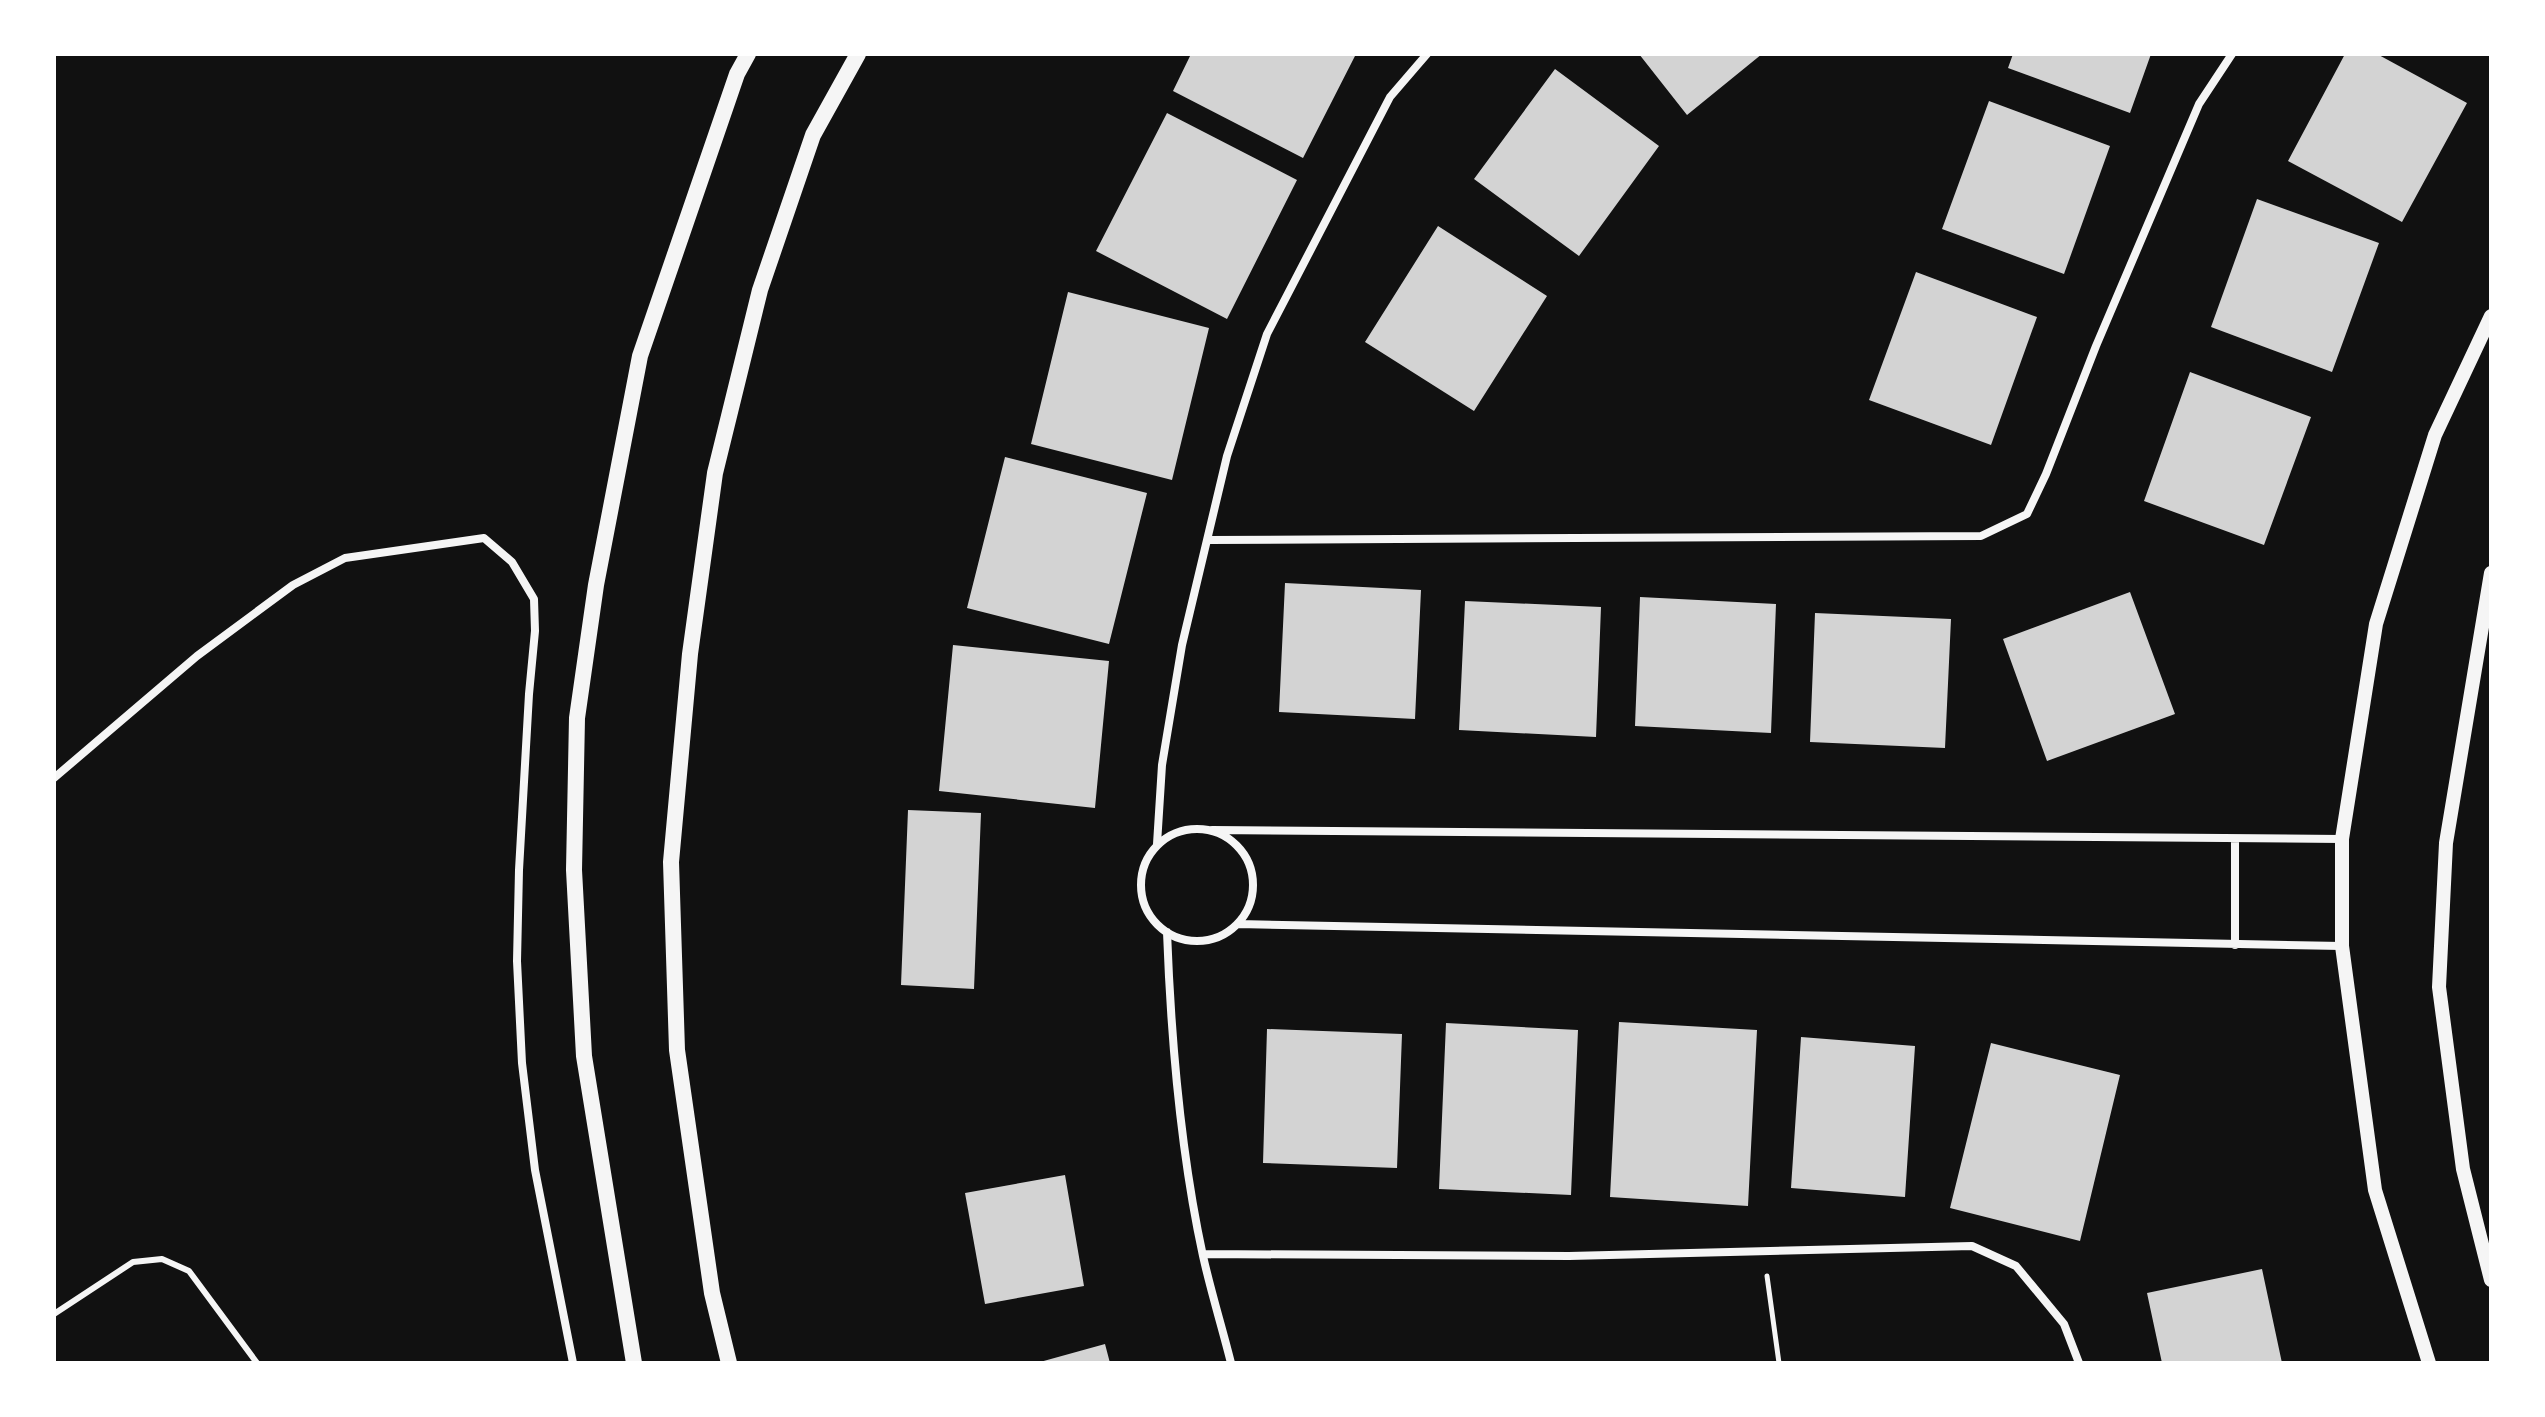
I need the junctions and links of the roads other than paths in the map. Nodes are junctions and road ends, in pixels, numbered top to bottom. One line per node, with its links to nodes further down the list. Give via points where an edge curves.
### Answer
1 (748, 54): 22 (main road, via 640,356 596,585 577,718 574,870 584,1056)
2 (858, 54): 23 (main road, via 813,135 760,290 715,473 690,654 671,862 677,1050 712,1293)
3 (1427, 54): 6 (street, via 1390,97 1267,334 1227,456)
4 (2232, 54): 6 (street, via 2199,104 2027,514 1981,536)
5 (2491, 316): 11 (street, via 2435,435 2376,624)
6 (1209, 540): 12 (street, via 1162,765)
7 (2491, 573): 18 (street, via 2446,843 2439,987 2463,1169)
8 (54, 778): 21 (street, via 197,656 293,585 345,558 484,538 512,562 534,599 535,631 519,870 522,1063 535,1170)
9 (1212, 830): 10 (street); 12 (street, via 1183,830); 13 (street, via 1233,841 1247,859 1253,881 1250,905)
10 (2235, 839): 11 (street); 15 (street)
11 (2342, 839): 16 (street)
12 (1157, 844): 14 (street, via 1147,858 1141,890 1145,907)
13 (1238, 924): 14 (street, via 1204,941); 15 (street)
14 (1167, 932): 17 (street, via 1184,1139)
15 (2235, 945): 16 (street)
16 (2342, 946): 26 (street, via 2375,1190)
17 (1203, 1254): 24 (street); 25 (street, via 1569,1256 1972,1246 2016,1266 2064,1324)
18 (2491, 1280)
19 (54, 1314): 20 (lane, via 133,1262 162,1259 189,1271)
20 (257, 1363)
21 (573, 1363)
22 (634, 1363)
23 (729, 1363)
24 (1231, 1363)
25 (2079, 1363)
26 (2429, 1363)

